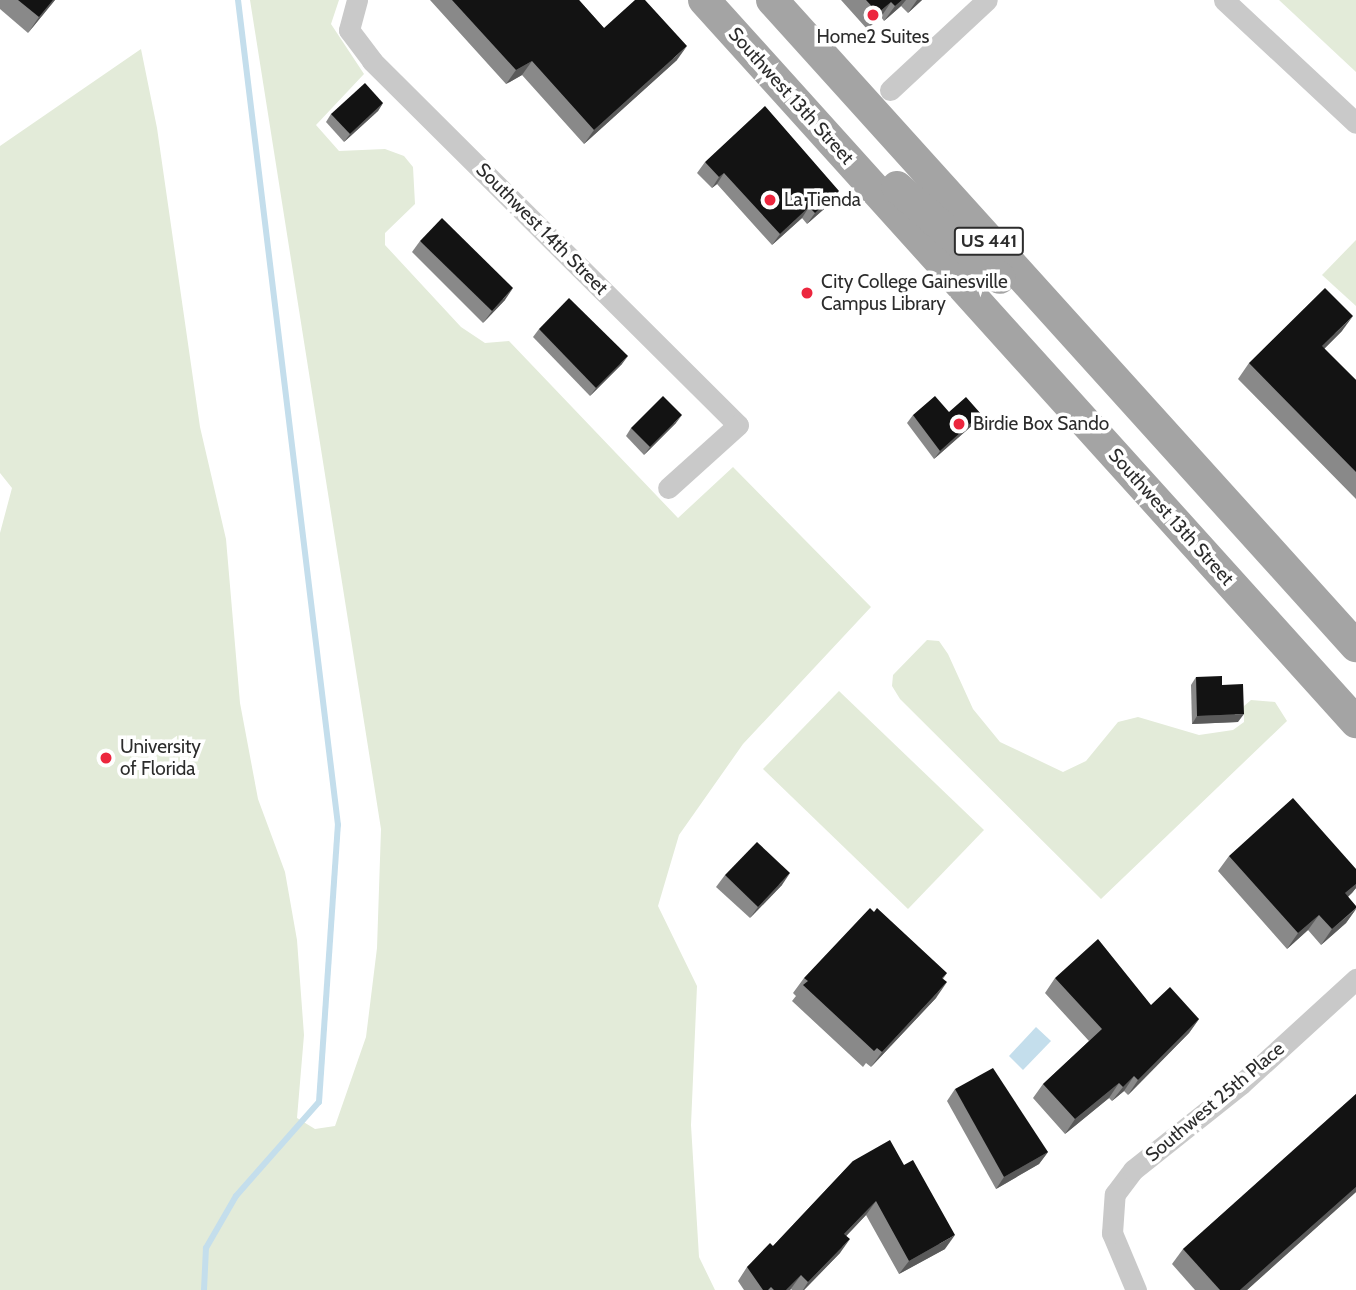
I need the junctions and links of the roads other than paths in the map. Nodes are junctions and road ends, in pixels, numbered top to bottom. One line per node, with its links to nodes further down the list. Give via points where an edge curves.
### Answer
1 (357, 0): 12 (street, Southwest 14th Street, via 349,30 372,61 738,425)
2 (705, 0): 8 (main road, Southwest 13th Street / US 441)
3 (772, 0): 6 (main road, US 441)
4 (987, 0): 6 (street)
5 (1224, 0): 7 (street)
6 (880, 99): 8 (main road); 10 (main road, US 441)
7 (1356, 123)
8 (832, 141): 9 (main road, Southwest 13th Street / US 441)
9 (869, 182): 10 (main road, via 894,185 1014,290); 13 (main road, Southwest 13th Street / US 441)
10 (1035, 292): 11 (main road, US 441)
11 (1207, 481): 13 (main road); 14 (main road, US 441)
12 (668, 488)
13 (1168, 514): 15 (main road, Southwest 13th Street / US 441)
14 (1356, 646)
15 (1356, 722)
16 (1356, 979): 17 (street, Southwest 25th Place, via 1241,1084 1133,1170 1115,1194 1112,1233)
17 (1136, 1290)

